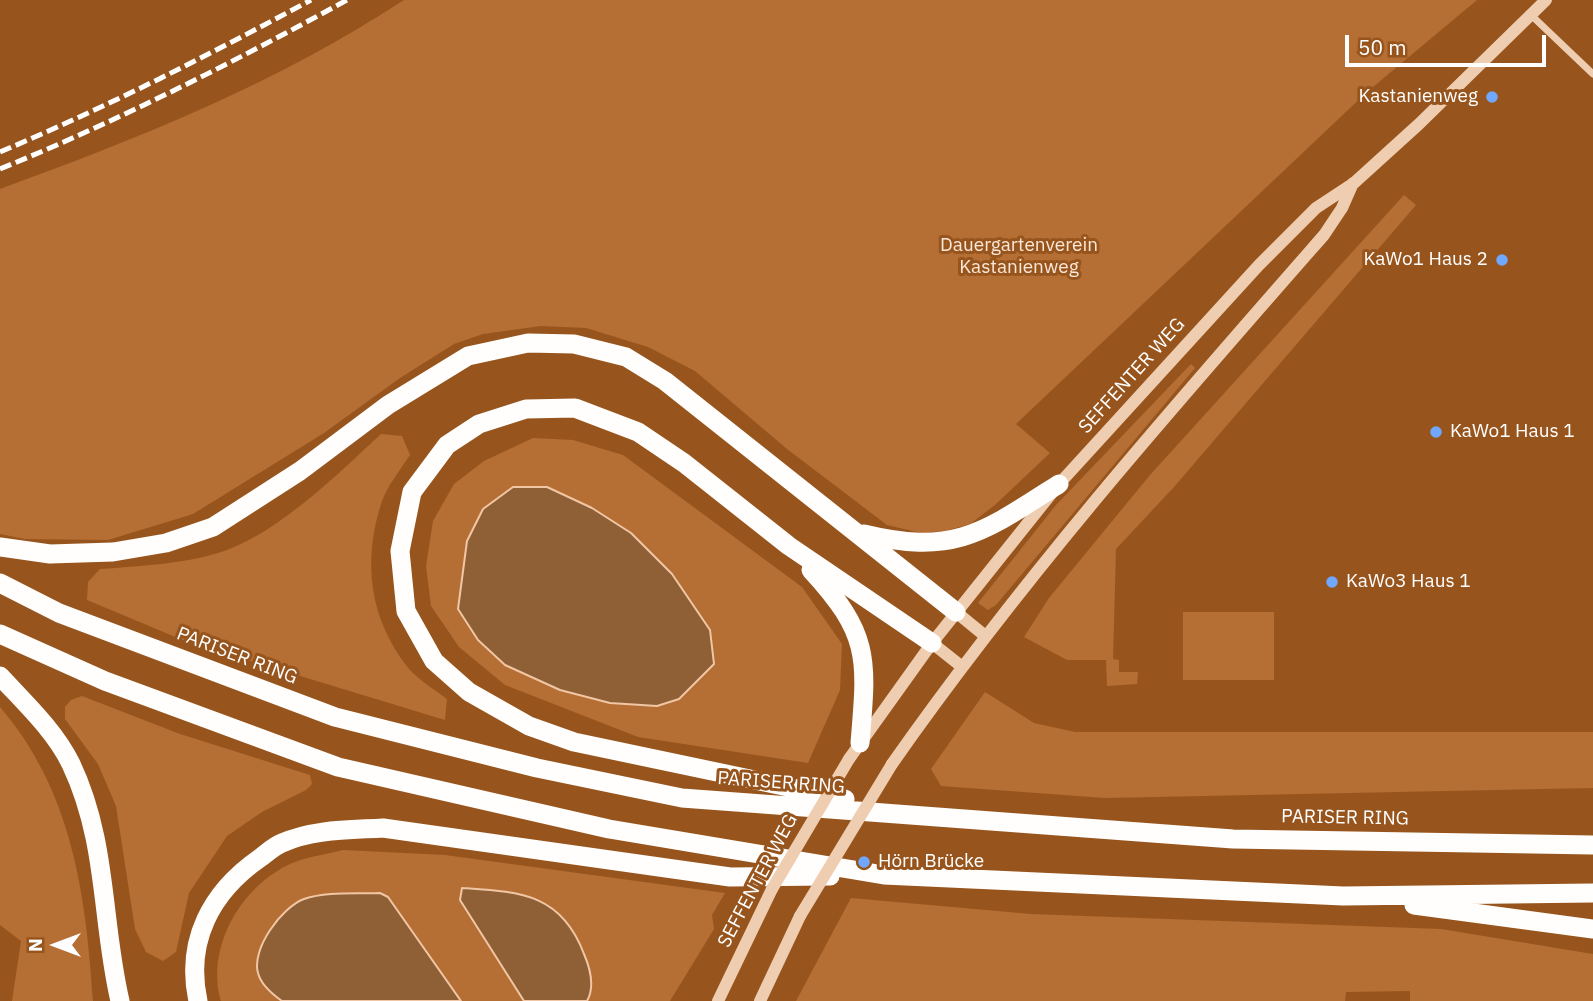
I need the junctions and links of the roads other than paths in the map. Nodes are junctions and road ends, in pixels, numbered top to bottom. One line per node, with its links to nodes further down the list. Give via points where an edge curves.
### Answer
1 (1546, 0): 2 (street, SEFFENTER WEG)
2 (1531, 15): 3 (street); 4 (street, SEFFENTER WEG)
3 (1593, 74)
4 (1354, 183): 5 (street, SEFFENTER WEG, via 1315,208 1259,265); 12 (street, SEFFENTER WEG, via 1324,235)
5 (1059, 484): 6 (highway, via 976,533 938,544); 10 (street, SEFFENTER WEG)
6 (860, 533): 8 (highway, via 665,381 626,357 574,344 528,343 468,356 388,405 300,471 213,527 166,543 113,552 50,554); 10 (highway)
7 (789, 546): 13 (highway); 16 (highway, via 839,600 861,644 864,672); 17 (highway, via 638,432 575,408 526,409 479,424 447,445 412,492 400,551 406,611 434,661 488,705 529,726 575,742)
8 (0, 547)
9 (0, 583): 17 (highway, PARISER RING, via 59,613 348,721 682,798)
10 (956, 612): 12 (street); 13 (street, SEFFENTER WEG)
11 (0, 634): 19 (highway, via 105,681 338,768 608,829)
12 (984, 635): 14 (street, SEFFENTER WEG)
13 (932, 643): 14 (street); 16 (street, SEFFENTER WEG)
14 (961, 666): 26 (street, SEFFENTER WEG, bridge, via 892,764 800,916)
15 (0, 676): 23 (highway, via 40,719 70,762 90,812 103,870)
16 (855, 751): 25 (street, SEFFENTER WEG, bridge, via 759,912)
17 (921, 817): 18 (highway, PARISER RING, via 1233,839)
18 (1593, 845)
19 (884, 875): 21 (highway); 24 (highway, via 730,877 409,831 330,830 281,843 234,876 203,920 192,977)
20 (1593, 893): 21 (highway)
21 (1343, 896): 22 (highway)
22 (1593, 929)
23 (120, 1001)
24 (198, 1001)
25 (718, 1001)
26 (760, 1001)

